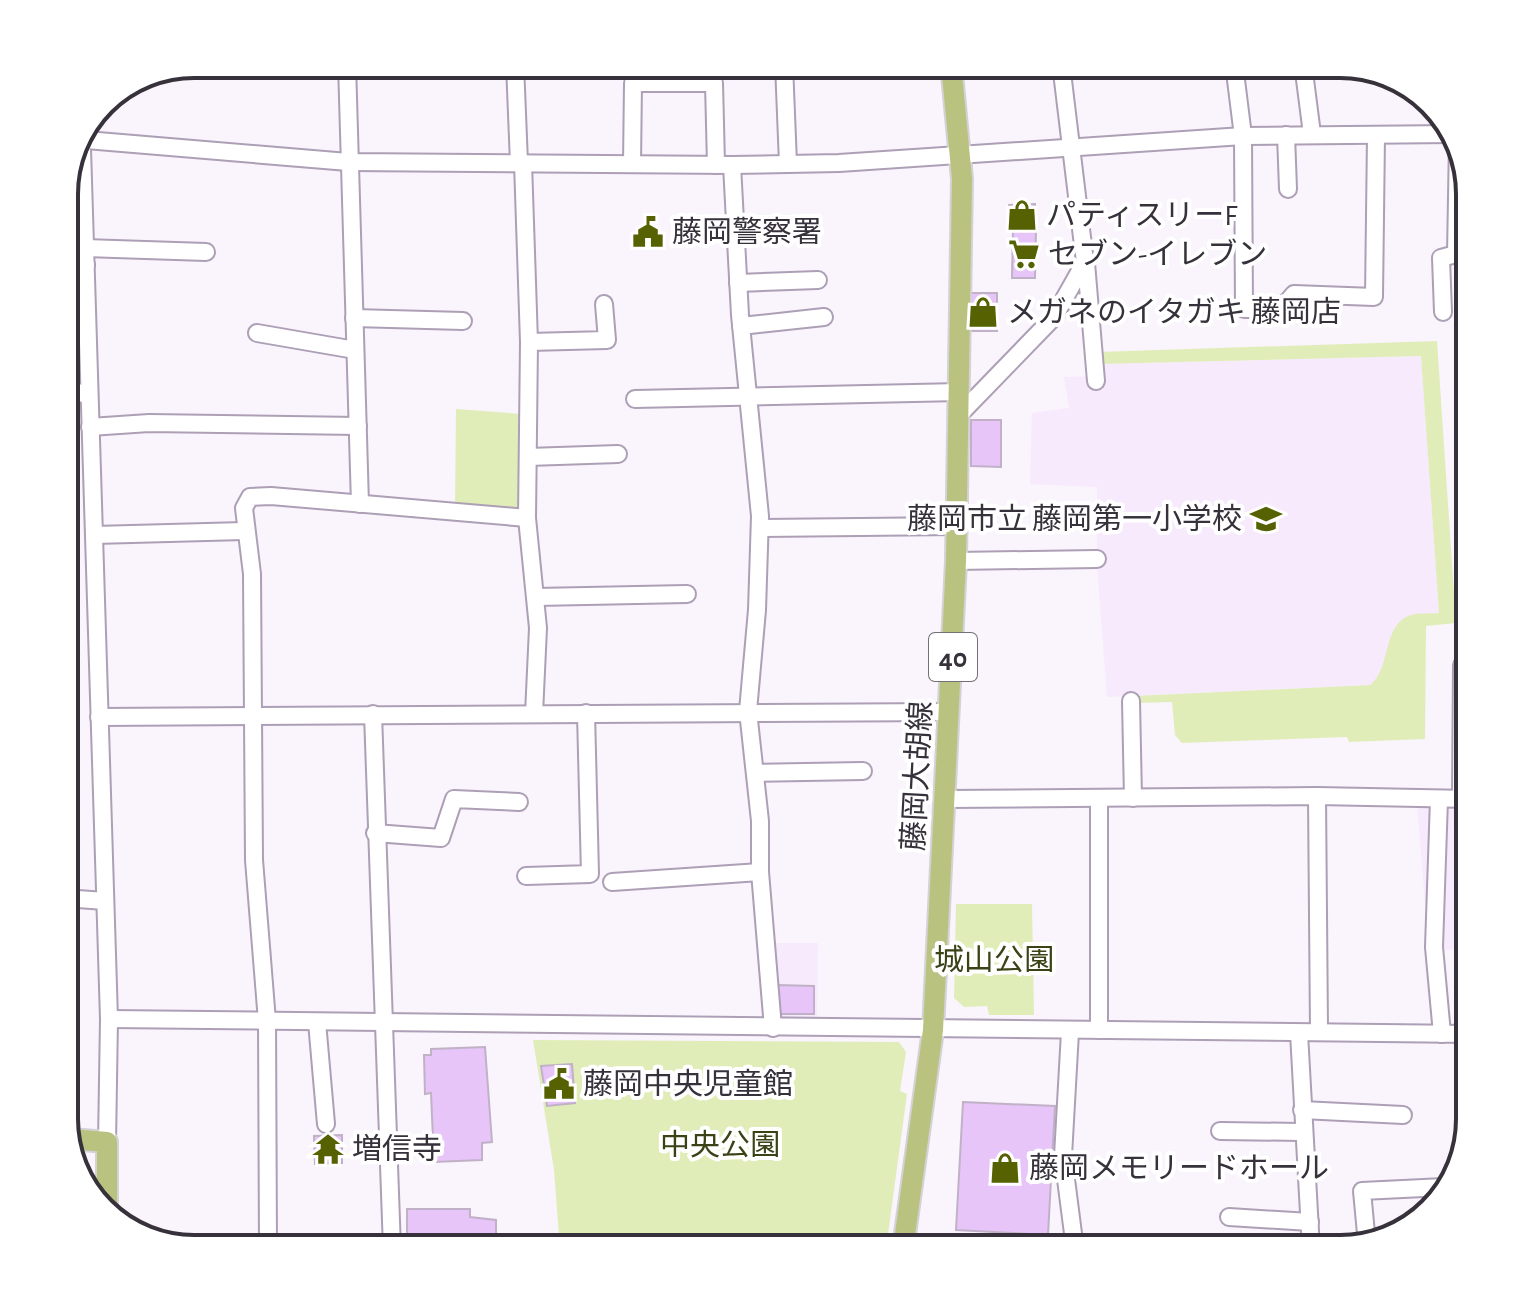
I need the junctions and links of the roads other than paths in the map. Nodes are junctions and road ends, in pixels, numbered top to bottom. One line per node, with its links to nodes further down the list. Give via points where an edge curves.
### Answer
1 (347, 78): 16 (street)
2 (516, 78): 18 (street)
3 (785, 78): 20 (street)
4 (952, 78): 15 (main road, 藤岡大胡線 / 40)
5 (1063, 78): 14 (street)
6 (1236, 78): 11 (street)
7 (1305, 78): 8 (street)
8 (1312, 134): 10 (street); 12 (street)
9 (1440, 134): 12 (street)
10 (1286, 135): 11 (street); 22 (street)
11 (1243, 136): 12 (street, via 1244,309 1281,309 1294,294 1374,297); 14 (street)
12 (1376, 136)
13 (92, 140): 16 (street)
14 (1073, 146): 15 (street); 27 (street)
15 (960, 156): 20 (street); 41 (main road, 藤岡大胡線 / 40)
16 (348, 162): 18 (street); 33 (street)
17 (82, 163): 26 (street)
18 (521, 163): 19 (street); 37 (street)
19 (632, 164): 21 (street); 21 (street, via 633,83 714,83)
20 (788, 164): 21 (street)
21 (724, 165): 29 (street)
22 (1288, 189)
23 (206, 252): 26 (street)
24 (1456, 254): 31 (street, via 1441,258)
25 (78, 257): 26 (street)
26 (85, 257): 42 (street)
27 (1085, 262): 39 (street); 45 (street, via 1054,317)
28 (818, 280): 29 (street)
29 (738, 283): 35 (street)
30 (604, 304): 37 (street, via 607,340)
31 (1443, 312)
32 (824, 317): 35 (street)
33 (354, 318): 34 (street); 38 (street)
34 (463, 321)
35 (741, 326): 43 (street)
36 (257, 333): 38 (street)
37 (529, 342): 49 (street)
38 (355, 350): 46 (street)
39 (1096, 381)
40 (78, 392): 42 (street)
41 (960, 392): 43 (street); 45 (main road, 藤岡大胡線 / 40)
42 (89, 396): 47 (street)
43 (748, 396): 44 (street); 53 (street)
44 (635, 399)
45 (960, 414): 52 (main road, 藤岡大胡線 / 40)
46 (358, 426): 47 (street); 50 (street)
47 (90, 427): 55 (street)
48 (618, 454): 49 (street)
49 (528, 457): 51 (street)
50 (360, 504): 51 (street); 54 (street, via 250,497)
51 (527, 518): 59 (street)
52 (957, 526): 53 (street); 57 (main road, 藤岡大胡線 / 40)
53 (760, 528): 61 (street)
54 (244, 531): 55 (street); 66 (street, via 252,574)
55 (94, 535): 67 (street)
56 (1097, 559): 57 (street)
57 (956, 561): 62 (main road, 藤岡大胡線 / 40)
58 (687, 594): 59 (street)
59 (536, 597): 65 (street)
60 (1131, 701): 71 (street)
61 (748, 711): 62 (street); 63 (street); 69 (street)
62 (950, 712): 72 (main road, 藤岡大胡線 / 40)
63 (586, 713): 65 (street); 79 (street, via 590,874)
64 (373, 714): 65 (street); 66 (street); 77 (street)
65 (534, 714)
66 (256, 715): 67 (street); 84 (street, via 254,860)
67 (99, 717): 82 (street)
68 (863, 771): 69 (street)
69 (755, 773): 78 (street)
70 (1317, 796): 71 (street); 74 (street); 90 (street)
71 (1133, 798): 73 (street)
72 (946, 799): 73 (street); 88 (main road, 藤岡大胡線 / 40)
73 (1099, 799): 89 (street)
74 (1439, 799): 75 (street); 93 (street, via 1434,947)
75 (1456, 799)
76 (519, 802): 77 (street, via 454,799 441,838)
77 (375, 833): 86 (street)
78 (760, 872): 80 (street); 87 (street)
79 (526, 876)
80 (612, 882)
81 (78, 899): 82 (street)
82 (105, 901): 83 (street)
83 (109, 1019): 84 (street); 101 (street)
84 (267, 1021): 85 (street); 107 (street)
85 (317, 1022): 86 (street); 97 (street)
86 (381, 1024): 87 (street); 108 (street)
87 (773, 1028): 88 (street)
88 (933, 1030): 91 (street); 109 (main road, 藤岡大胡線 / 40)
89 (1099, 1030): 91 (street); 92 (street)
90 (1319, 1031): 92 (street); 93 (street)
91 (1070, 1032): 110 (street, via 1063,1156)
92 (1299, 1033): 95 (street)
93 (1442, 1034): 94 (street)
94 (1456, 1034)
95 (1302, 1110): 96 (street); 99 (street)
96 (1403, 1115)
97 (326, 1124)
98 (1220, 1131): 99 (street)
99 (1302, 1132): 105 (street)
100 (80, 1140): 101 (main road)
101 (107, 1142): 103 (main road)
102 (1433, 1188): 106 (street, via 1362,1191)
103 (107, 1195)
104 (1229, 1217): 105 (street)
105 (1310, 1222): 111 (street)
106 (1366, 1232)
107 (268, 1235)
108 (391, 1235)
109 (905, 1235)
110 (1073, 1235)
111 (1310, 1235)

